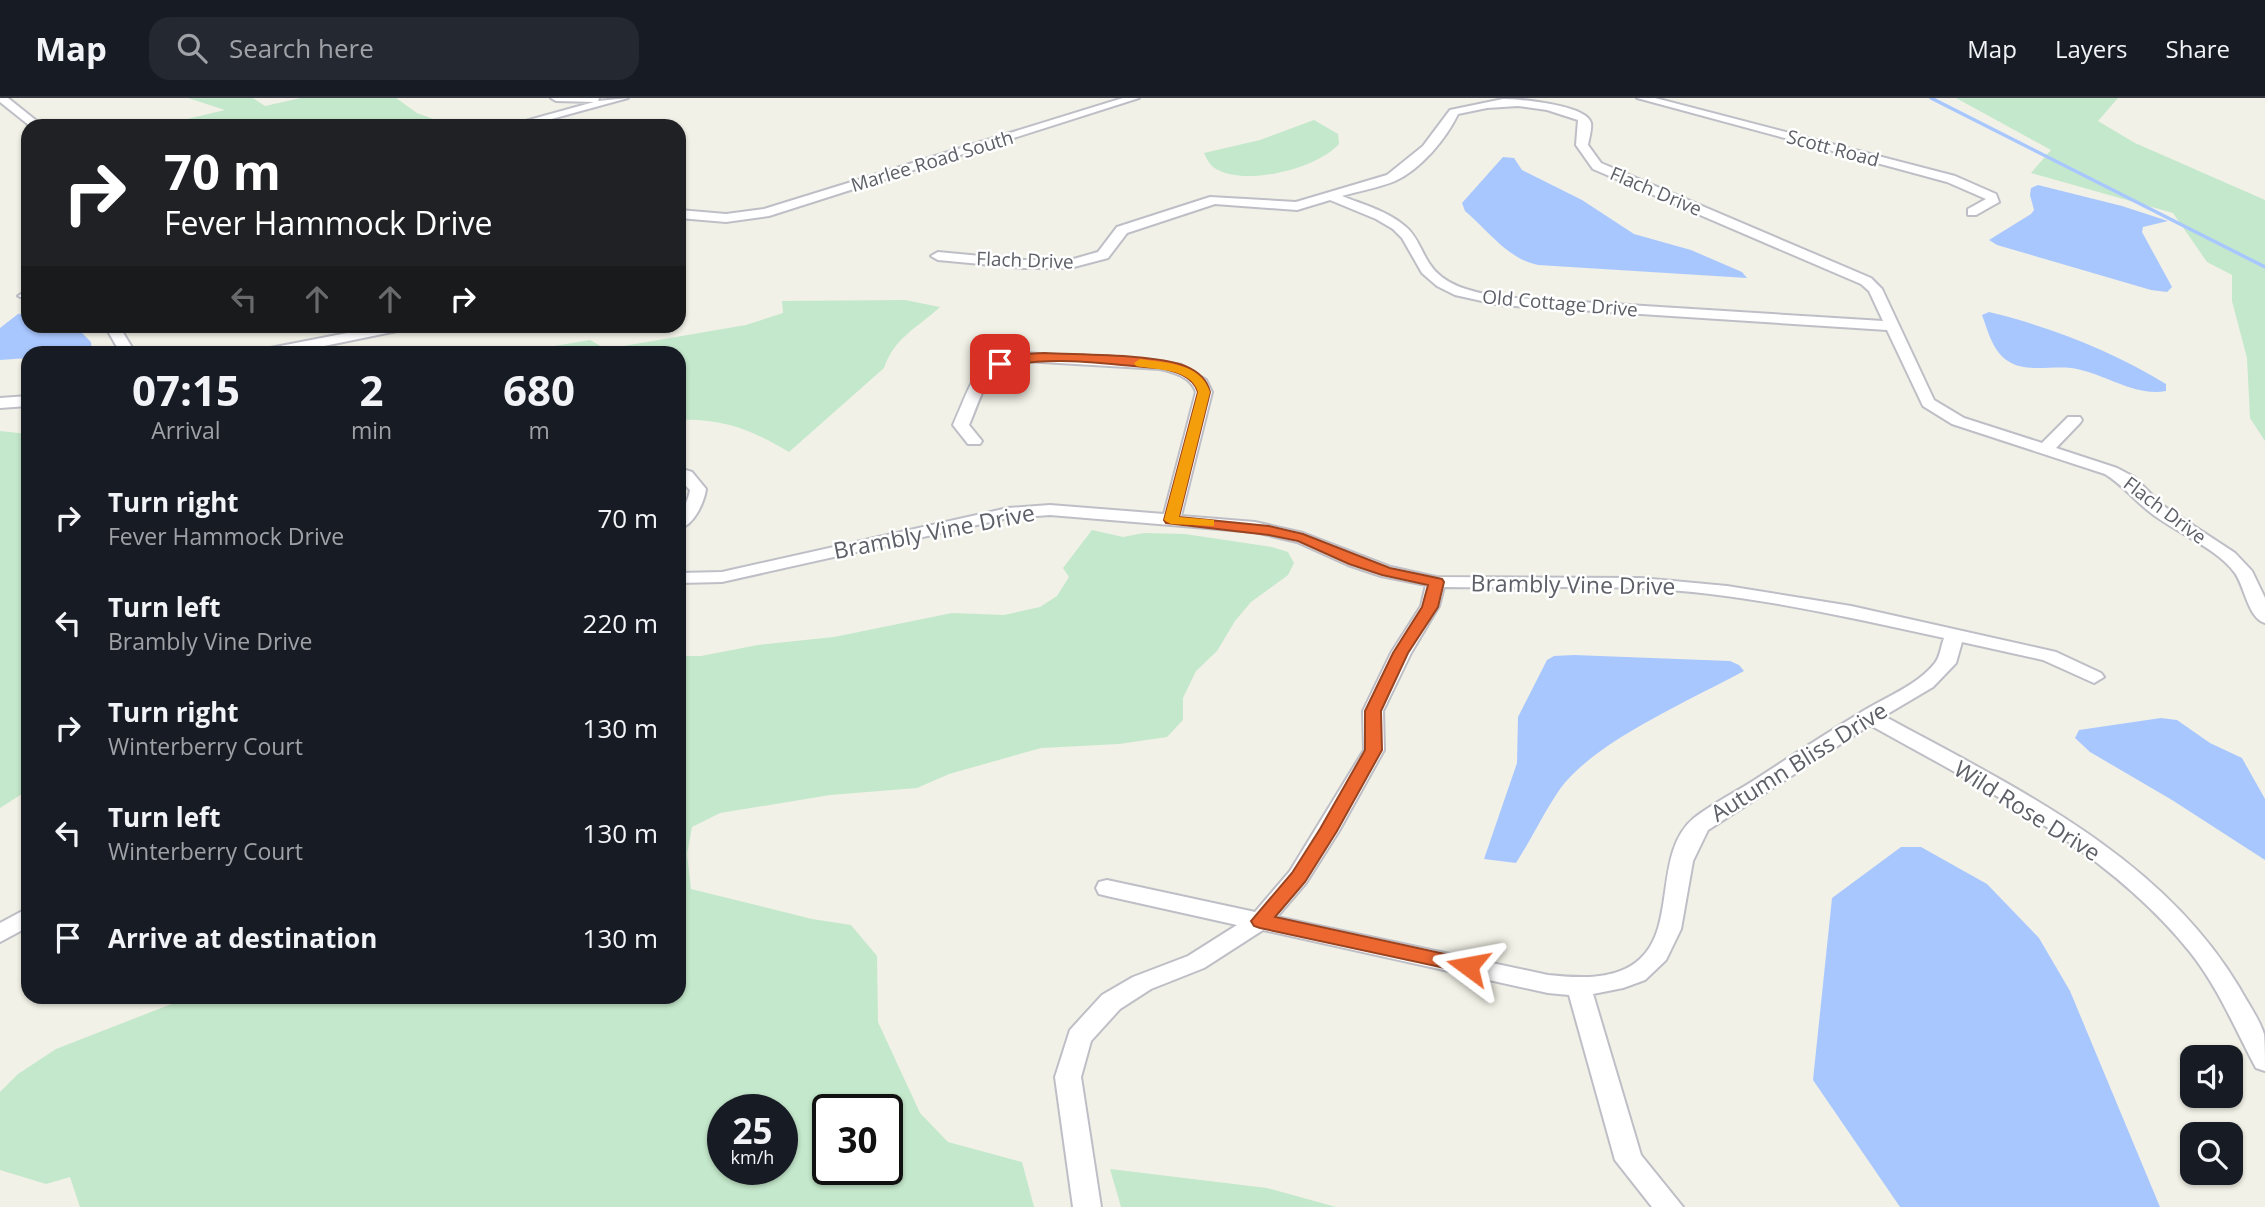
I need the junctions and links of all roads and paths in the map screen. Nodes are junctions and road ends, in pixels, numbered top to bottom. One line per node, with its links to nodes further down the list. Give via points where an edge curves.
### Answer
1 (1, 98): 6 (street)
2 (556, 98): 5 (street)
3 (1134, 98): 10 (street, Marlee Road South, via 765,213 730,218)
4 (1642, 98): 9 (street, Scott Road, via 1951,179 1992,197 1993,202)
5 (620, 99): 7 (street)
6 (28, 119)
7 (541, 119)
8 (1333, 197): 11 (street, Flach Drive, via 1297,206 1230,200 1199,203 1122,230 1107,253 1091,261 1064,264); 12 (street, Old Cottage Drive, via 1404,233 1437,281 1472,296); 12 (street, Flach Drive, via 1404,171 1445,131 1454,112 1480,102 1521,101 1582,118 1582,145 1597,166 1866,281 1875,289)
9 (1972, 212)
10 (686, 215)
11 (938, 256)
12 (1891, 326): 19 (street, Flach Drive, via 1928,403 1958,421)
13 (366, 333): 14 (street)
14 (301, 346)
15 (21, 402): 16 (street)
16 (0, 403)
17 (2074, 420): 19 (street)
18 (974, 441): 22 (street, via 961,425 984,374 1000,364 1044,357 1181,369 1201,383 1204,392)
19 (2045, 449): 25 (street, Flach Drive, via 2111,471 2156,509 2229,557 2243,571)
20 (686, 476): 21 (street, via 698,489 696,502)
21 (686, 515)
22 (1171, 520): 23 (street, Brambly Vine Drive, via 1050,510 1007,513 722,576); 24 (street, Brambly Vine Drive, via 1255,527 1303,538 1387,572)
23 (686, 578)
24 (1436, 582): 26 (street, Brambly Vine Drive, via 1642,583 1727,591 1851,612); 31 (street, via 1430,607 1373,711 1374,750 1298,877)
25 (2265, 617)
26 (1954, 636): 27 (street, Brambly Vine Drive, via 2049,656); 28 (street, Autumn Bliss Drive, via 1946,663 1926,683)
27 (2094, 677)
28 (1868, 716): 33 (street, Autumn Bliss Drive, via 1700,825 1686,850 1658,955 1634,975); 34 (street, Wild Rose Drive, via 2073,834 2152,896 2198,946 2246,1020)
29 (1107, 888): 31 (street, Autumn Bliss Drive)
30 (21, 920): 32 (street)
31 (1260, 921): 33 (street, Autumn Bliss Drive); 35 (street, via 1196,962 1142,983 1111,1002 1079,1037 1068,1077)
32 (0, 934)
33 (1579, 987): 36 (street, via 1629,1160)
34 (2265, 1061)
35 (1087, 1207)
36 (1669, 1207)

